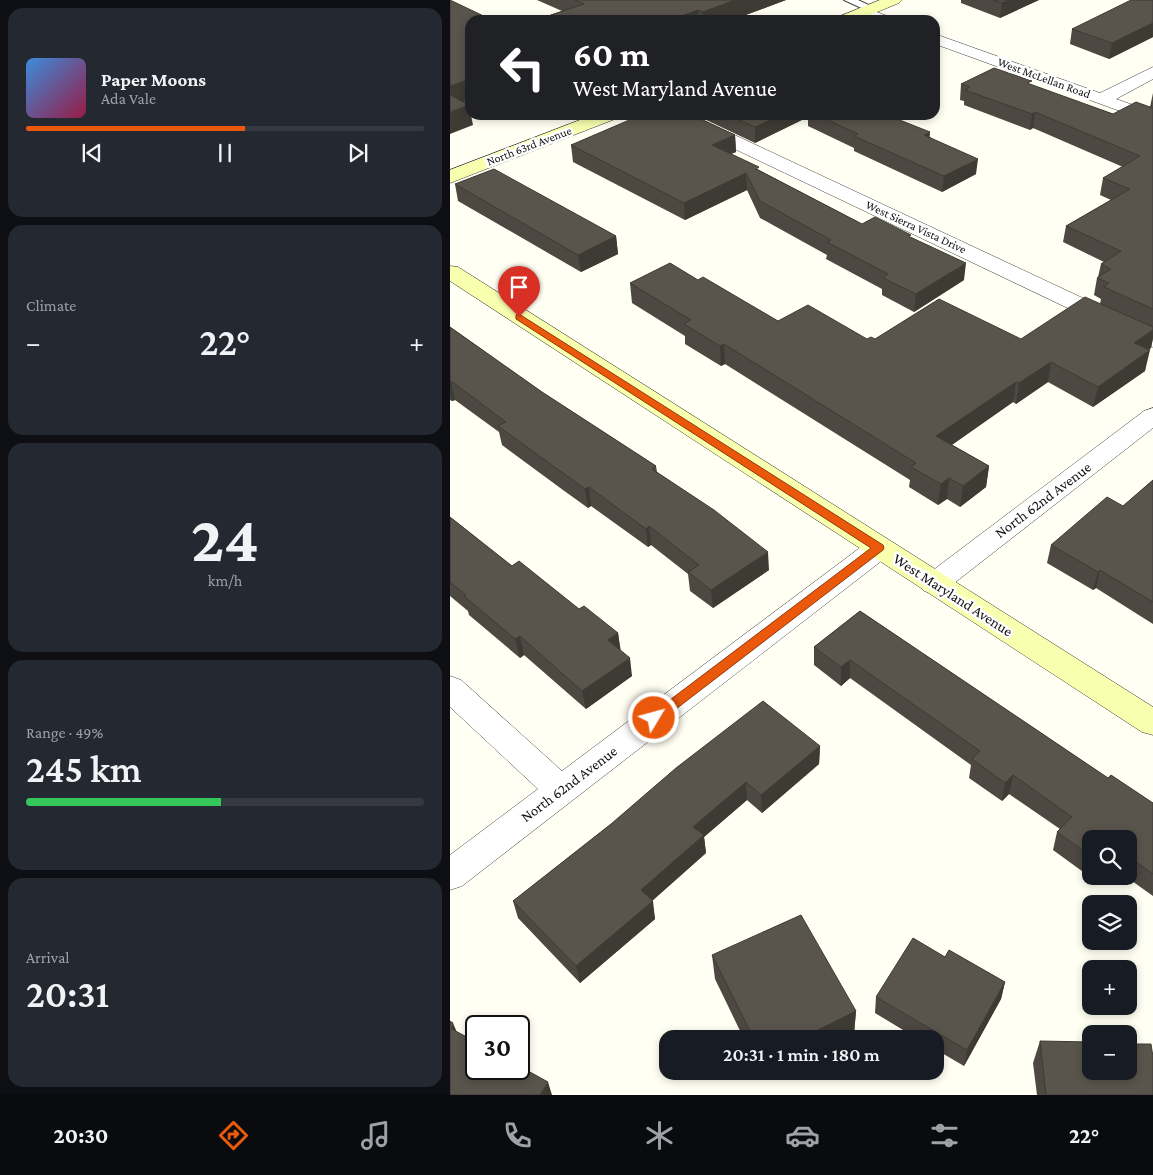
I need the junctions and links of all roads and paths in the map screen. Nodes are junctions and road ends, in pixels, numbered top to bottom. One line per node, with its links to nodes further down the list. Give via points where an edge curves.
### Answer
1 (849, 0): 3 (lane)
2 (894, 0): 3 (street)
3 (868, 11): 4 (street); 5 (street)
4 (857, 15)
5 (875, 15)
6 (940, 41): 8 (street, West McLellan Road)
7 (1153, 72): 8 (street)
8 (1102, 99): 9 (street, West McLellan Road)
9 (1153, 118)
10 (596, 120): 12 (street, North 63rd Avenue)
11 (689, 120): 14 (street, West Sierra Vista Drive)
12 (450, 177)
13 (450, 272): 16 (street, West Maryland Avenue)
14 (1153, 340)
15 (1153, 416): 17 (street, North 62nd Avenue)
16 (879, 548): 17 (street, West Maryland Avenue); 20 (street, North 62nd Avenue)
17 (934, 584): 19 (street, West Maryland Avenue)
18 (450, 688): 20 (street)
19 (1153, 723)
20 (561, 790): 21 (street, North 62nd Avenue)
21 (450, 875)

